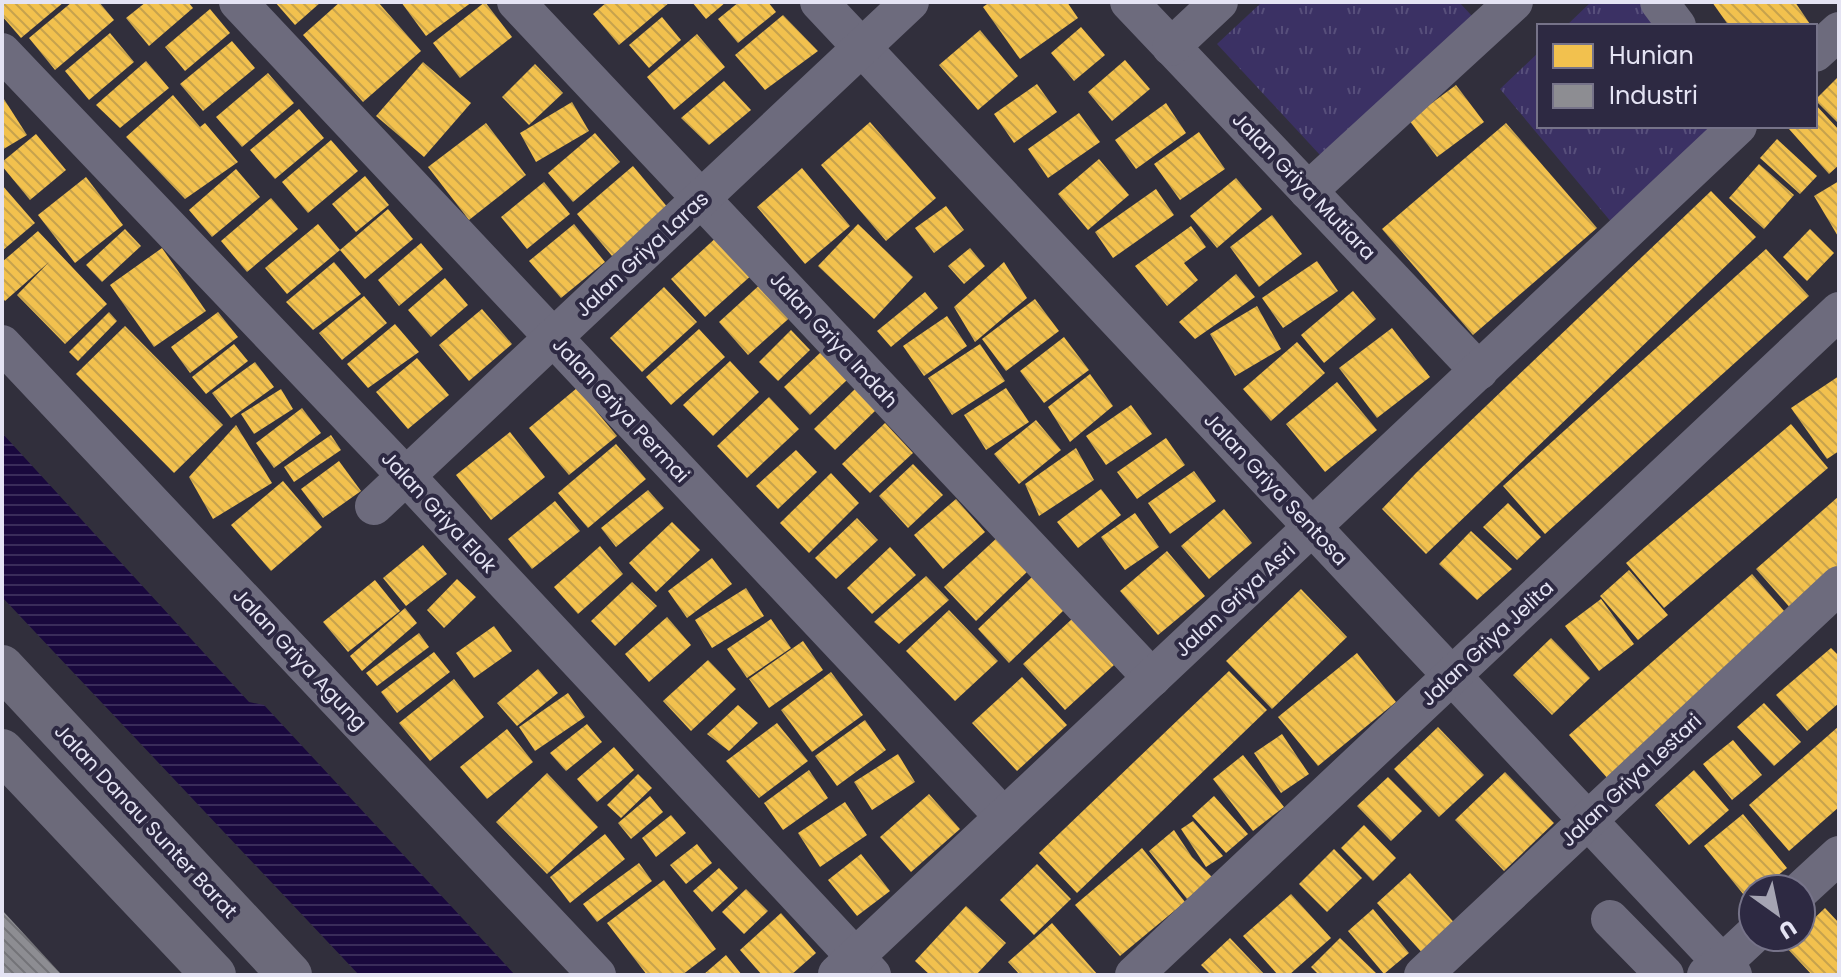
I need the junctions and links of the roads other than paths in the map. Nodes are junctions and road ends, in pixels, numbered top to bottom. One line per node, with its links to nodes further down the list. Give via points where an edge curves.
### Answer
1 (238, 2): 19 (street, Jalan Griya Permai)
2 (516, 2): 17 (street, Jalan Griya Indah)
3 (819, 2): 12 (street, Jalan Griya Sentosa)
4 (910, 2): 12 (street, Jalan Griya Laras)
5 (1129, 2): 11 (street, Jalan Griya Mutiara)
6 (1219, 2): 11 (street)
7 (1514, 2): 16 (street)
8 (1659, 2): 9 (street)
9 (1676, 24)
10 (1839, 31): 13 (street)
11 (1171, 47): 16 (street, Jalan Griya Mutiara)
12 (862, 48): 17 (street, Jalan Griya Laras); 24 (street, Jalan Griya Sentosa)
13 (1817, 51)
14 (2, 52): 22 (street, Jalan Griya Elok)
15 (1736, 128): 21 (street, Jalan Griya Asri)
16 (1308, 191): 21 (street, Jalan Griya Mutiara)
17 (701, 199): 19 (street, Jalan Griya Laras); 28 (street, Jalan Griya Indah)
18 (1839, 311): 27 (street, Jalan Griya Jelita)
19 (553, 338): 22 (street, Jalan Griya Laras); 30 (street, Jalan Griya Permai)
20 (2, 344): 41 (street, Jalan Griya Agung)
21 (1479, 371): 24 (street, Jalan Griya Asri)
22 (406, 476): 23 (street, Jalan Griya Laras); 36 (street, Jalan Griya Elok)
23 (374, 506)
24 (1312, 527): 27 (street, Jalan Griya Sentosa); 28 (street, Jalan Griya Asri)
25 (1839, 585): 31 (street, Jalan Griya Lestari)
26 (2, 667): 40 (main road, Jalan Danau Sunter Barat)
27 (1452, 676): 31 (street, Jalan Griya Sentosa); 42 (street, Jalan Griya Jelita)
28 (1152, 678): 30 (street, Jalan Griya Asri)
29 (2, 751): 39 (main road)
30 (1004, 817): 36 (street, Jalan Griya Asri)
31 (1588, 820): 37 (street, Jalan Griya Lestari); 38 (street, Jalan Griya Sentosa)
32 (1839, 855): 33 (street)
33 (1817, 875)
34 (1610, 919): 43 (street)
35 (1737, 952): 38 (street)
36 (854, 969)
37 (1441, 969)
38 (1720, 971)
39 (214, 975)
40 (290, 975)
41 (597, 975)
42 (1134, 975)
43 (1665, 975)

